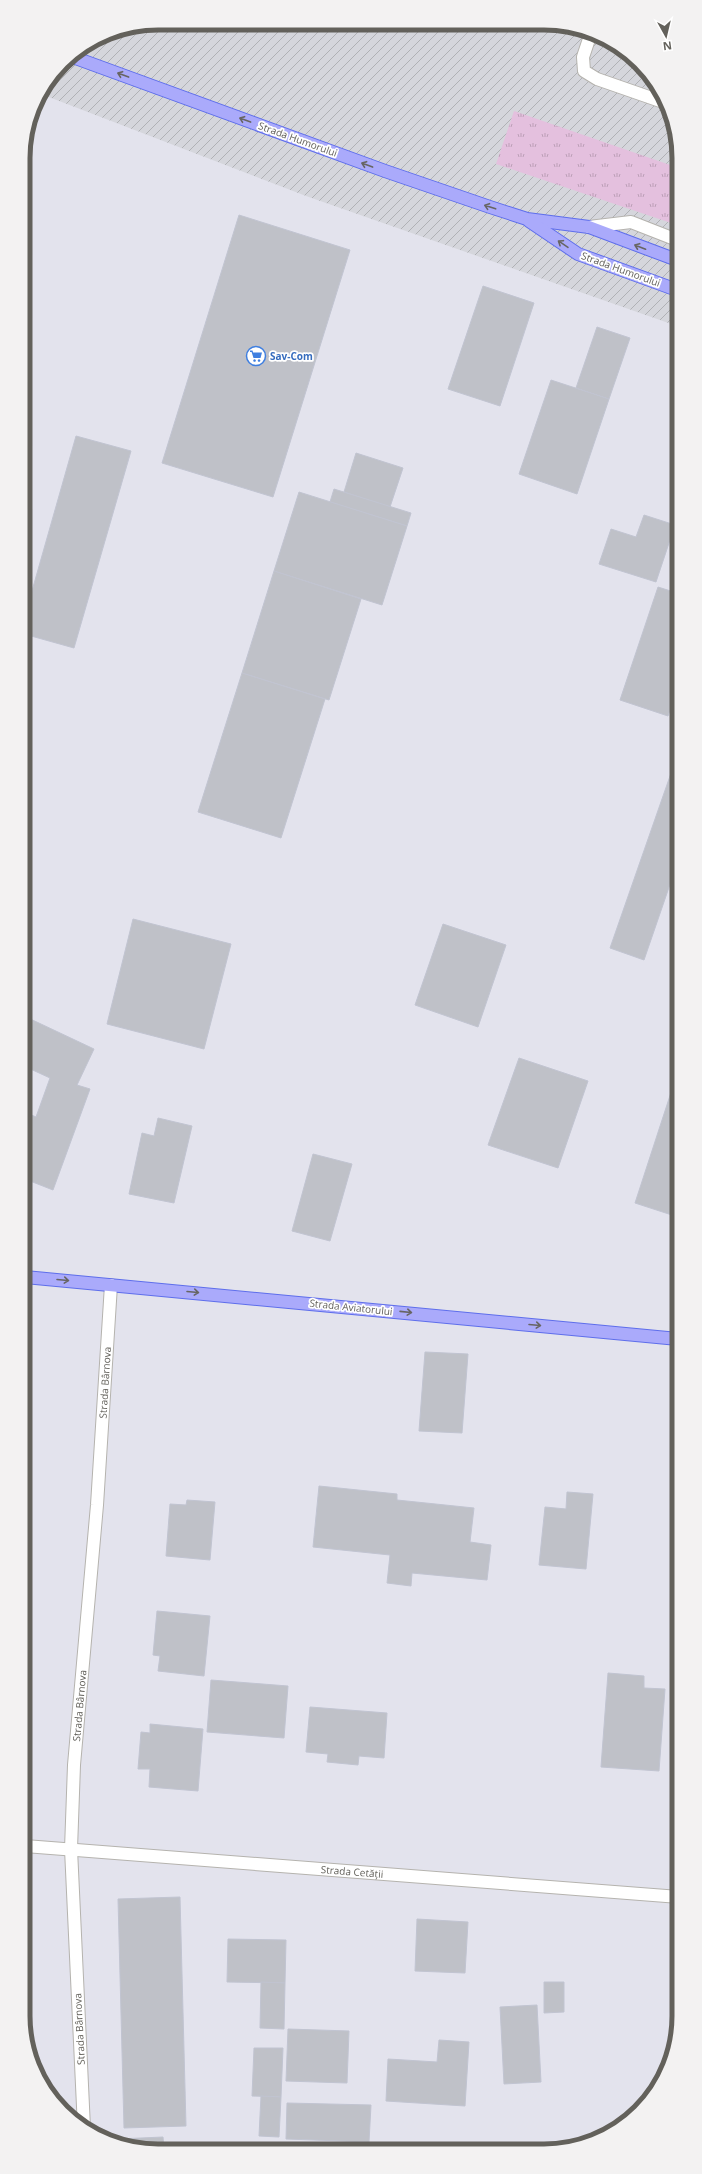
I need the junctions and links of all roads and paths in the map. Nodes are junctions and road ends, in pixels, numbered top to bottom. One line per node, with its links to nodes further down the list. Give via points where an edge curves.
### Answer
1 (589, 39): 3 (street, via 583,57 584,71 597,79)
2 (78, 59): 4 (main road, Strada Humorului, one-way to 2, via 385,171)
3 (656, 97)
4 (527, 219): 5 (main road, Strada Humorului); 8 (main road, Strada Humorului, one-way to 4, via 578,254)
5 (589, 228): 6 (street, via 631,222); 7 (main road, Strada Humorului, one-way to 5)
6 (672, 238)
7 (672, 258)
8 (672, 288)
9 (30, 1277): 10 (main road, Strada Aviatorului, one-way to 10)
10 (111, 1285): 11 (main road, Strada Aviatorului, one-way to 11); 13 (street, Strada Bârnova, via 97,1505 79,1693)
11 (672, 1338)
12 (30, 1846): 13 (street, Strada Cetății)
13 (71, 1849): 14 (street, Strada Cetății, via 206,1862); 15 (street, Strada Bârnova)
14 (672, 1896)
15 (84, 2120)

